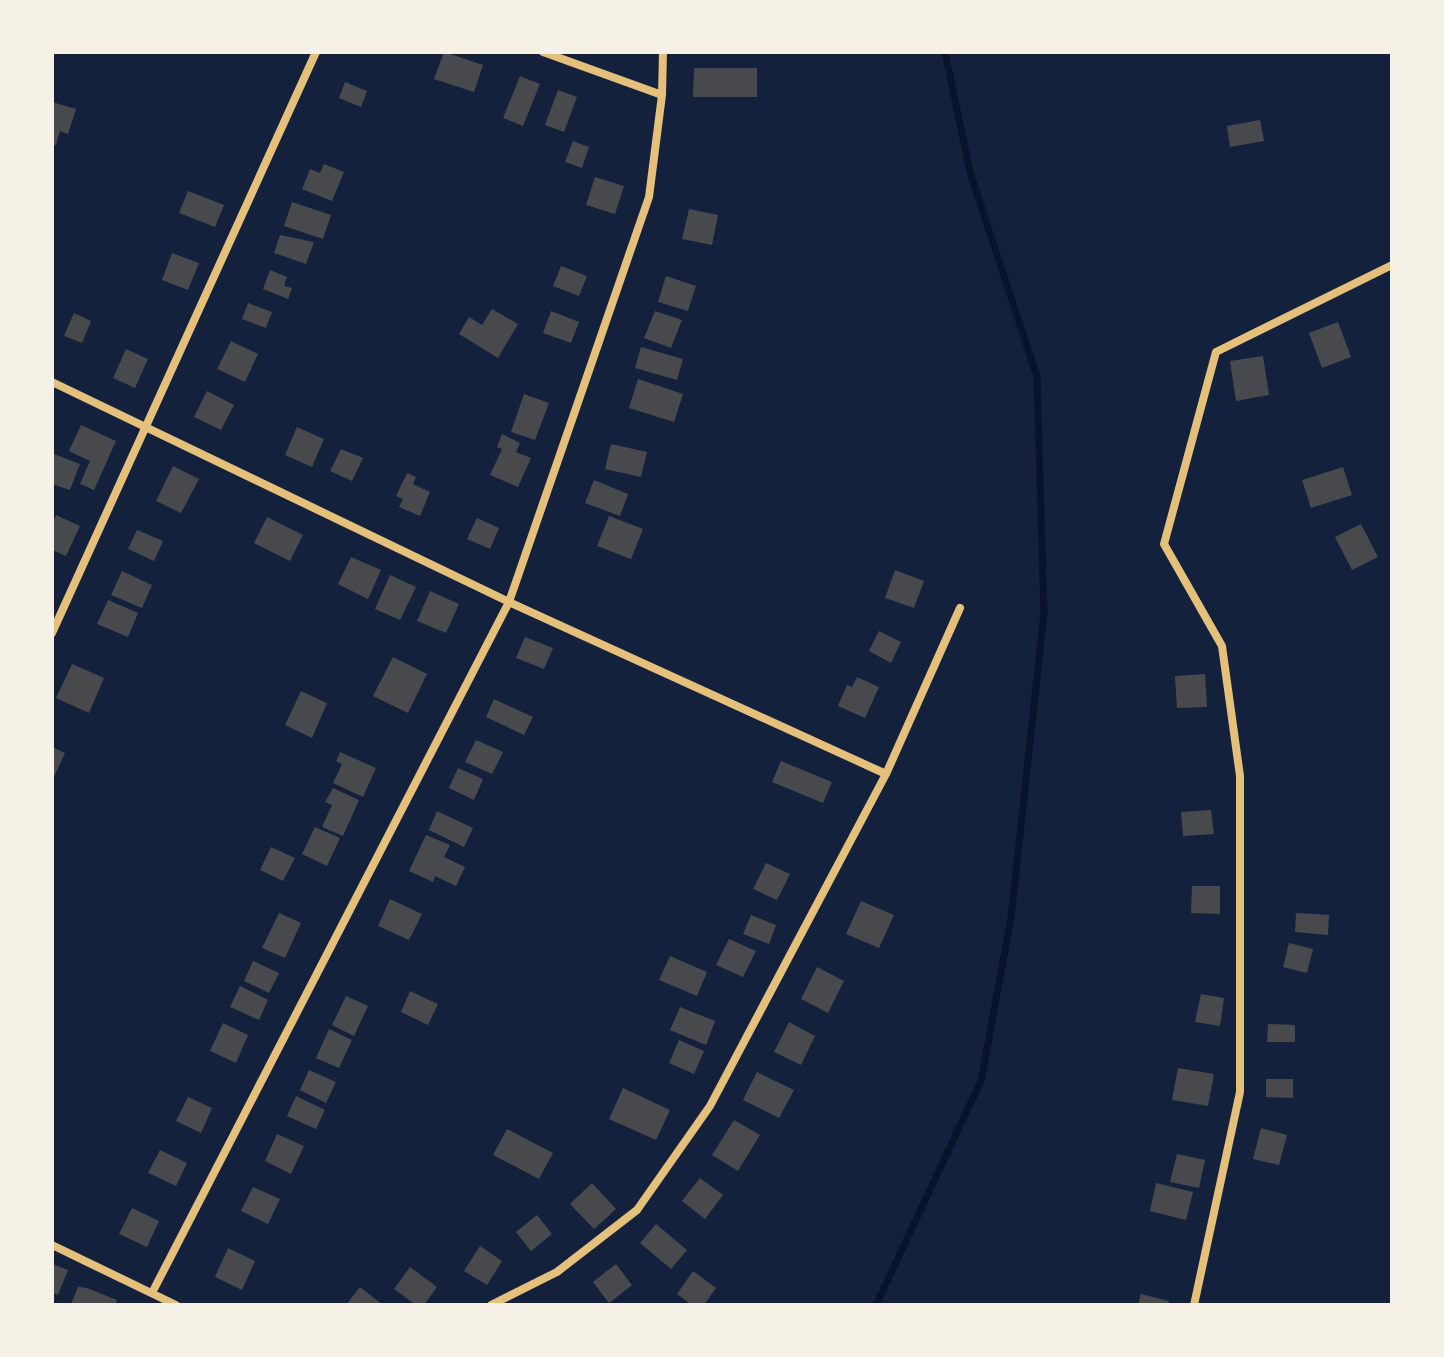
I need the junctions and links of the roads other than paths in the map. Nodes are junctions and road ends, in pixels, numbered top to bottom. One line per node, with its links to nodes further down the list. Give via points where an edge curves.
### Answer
1 (316, 52): 7 (street)
2 (543, 52): 4 (street)
3 (663, 52): 4 (street)
4 (662, 95): 8 (street, via 649,197)
5 (1392, 265): 16 (street, via 1216,352 1164,544 1222,646 1240,776 1240,1092)
6 (52, 382): 7 (street)
7 (148, 425): 8 (street); 10 (street)
8 (509, 602): 11 (street); 13 (street)
9 (960, 608): 11 (street)
10 (52, 633)
11 (886, 774): 15 (street, via 710,1106 637,1210 557,1272)
12 (52, 1245): 13 (street)
13 (153, 1291): 14 (street)
14 (176, 1305)
15 (491, 1305)
16 (1194, 1305)

